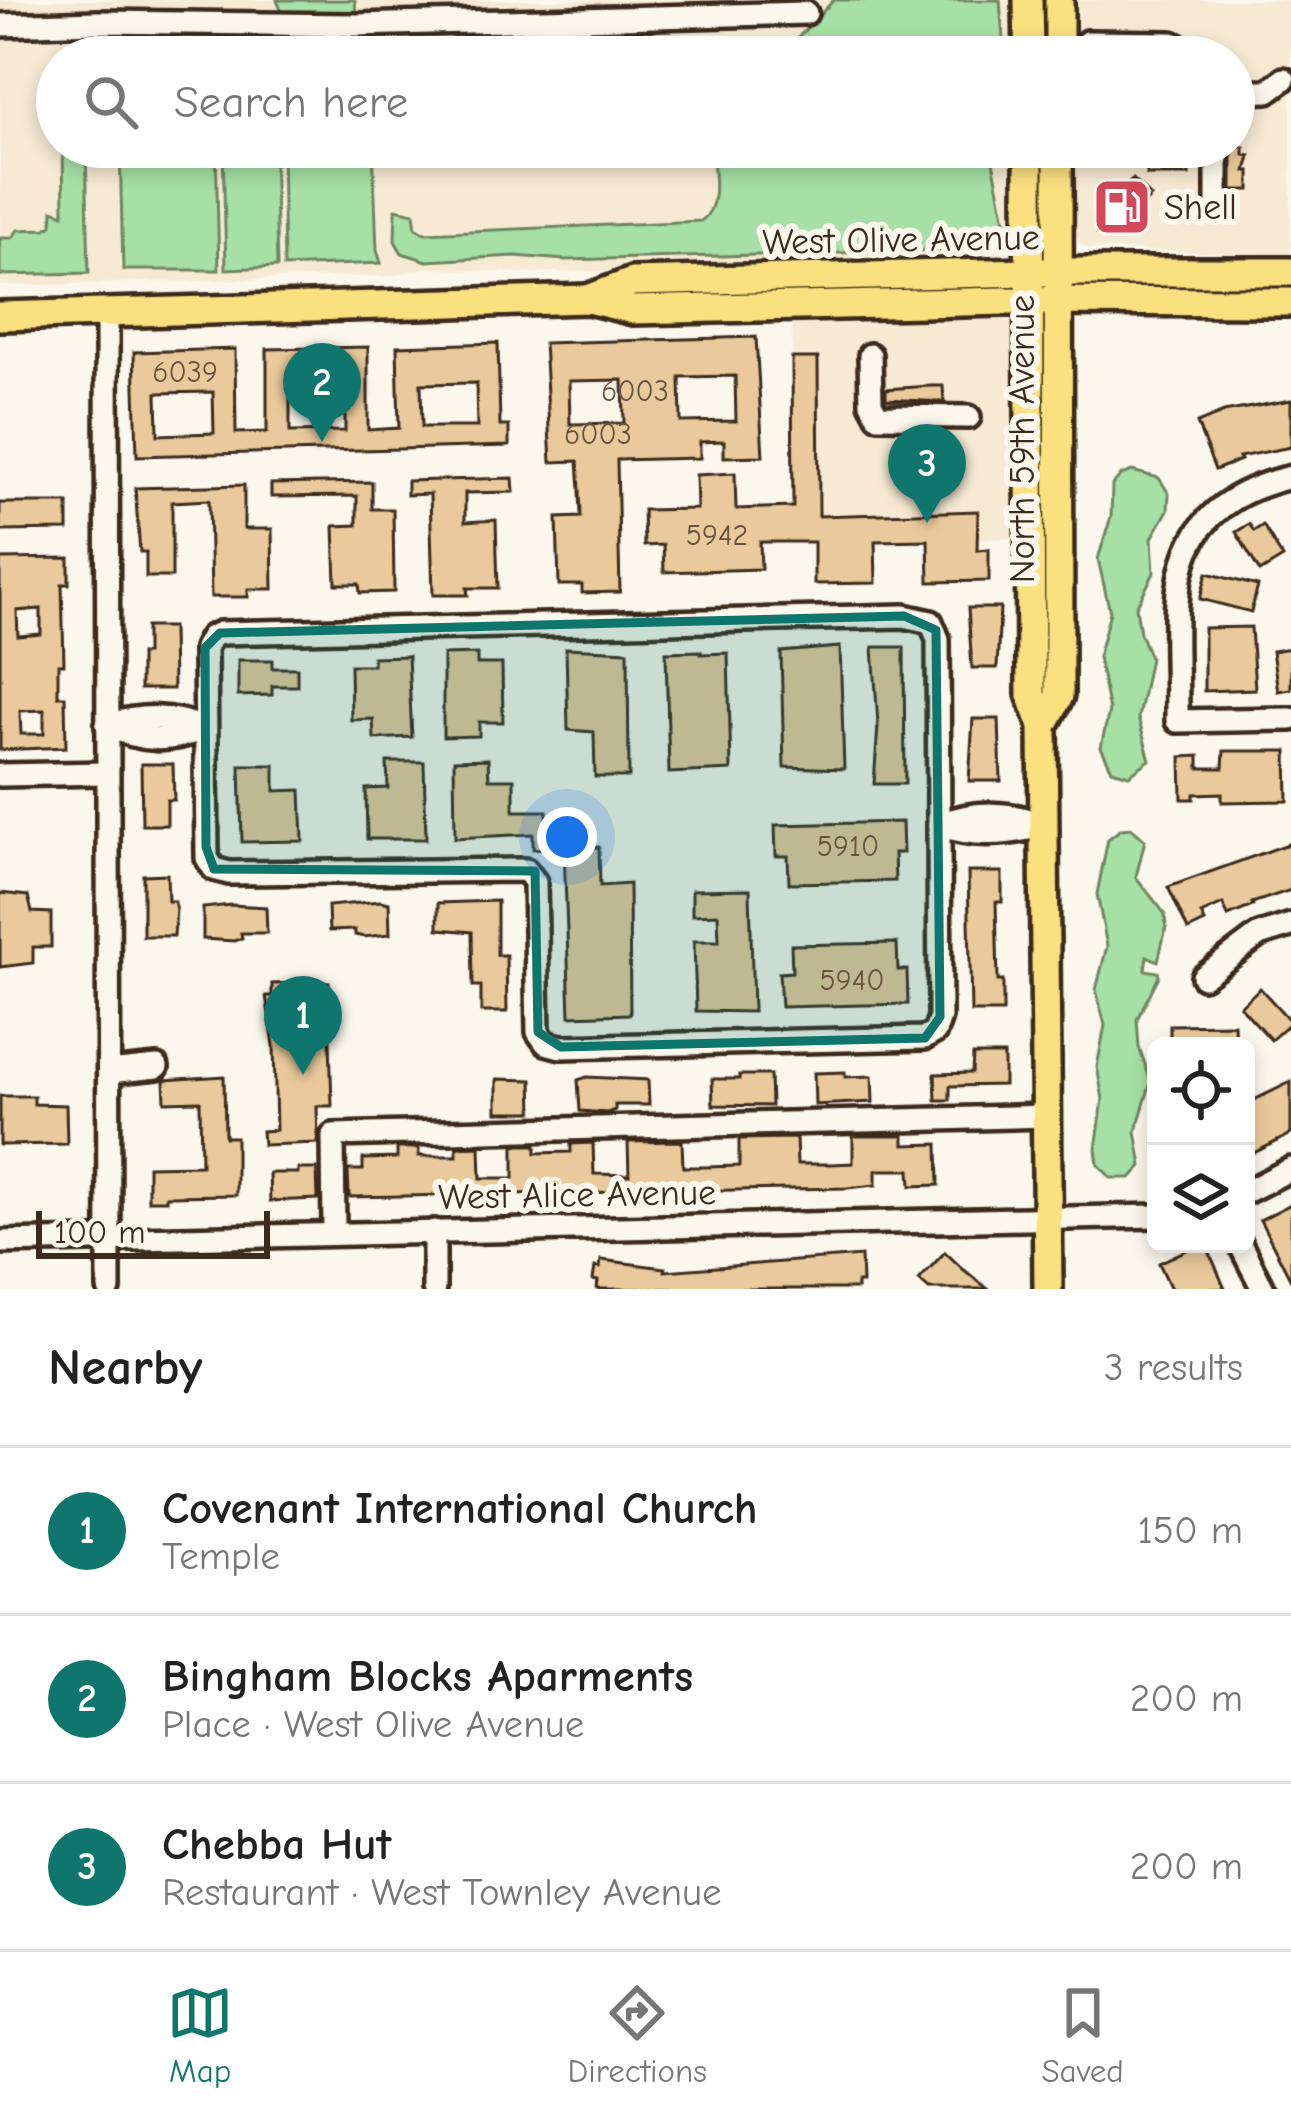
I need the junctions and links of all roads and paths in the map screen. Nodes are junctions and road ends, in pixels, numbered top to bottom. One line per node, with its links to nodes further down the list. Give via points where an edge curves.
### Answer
1 (1028, 0): 5 (main road)
2 (1059, 0): 6 (main road)
3 (806, 14): 4 (street)
4 (0, 25)
5 (1029, 36)
6 (1059, 36)
7 (1255, 78): 8 (street, via 1283,79)
8 (1255, 91)
9 (1029, 168): 15 (main road, North 59th Avenue)
10 (1058, 168): 14 (main road, North 59th Avenue)
11 (1217, 168): 12 (street)
12 (1217, 205)
13 (1291, 272): 14 (main road, West Olive Avenue)
14 (1058, 286): 15 (main road, West Olive Avenue); 16 (main road, West Olive Avenue); 24 (main road, North 59th Avenue, via 1059,696)
15 (1028, 287): 17 (main road, West Olive Avenue, via 633,310 588,299); 24 (main road, North 59th Avenue, via 1031,694)
16 (1291, 302)
17 (107, 313): 18 (main road, West Olive Avenue); 23 (street)
18 (0, 316)
19 (870, 355): 20 (street, via 878,416)
20 (969, 417)
21 (1291, 477): 22 (street, via 1236,494 1201,527 1183,560 1177,721)
22 (1291, 719)
23 (107, 725): 25 (street, via 180,717); 26 (street)
24 (1043, 726): 29 (main road, North 59th Avenue)
25 (205, 729): 28 (street, via 205,649 220,633 920,616 938,639); 28 (street, via 206,847 214,869 526,870 535,882 538,1032 561,1048 925,1038 940,1017)
26 (107, 773): 27 (street); 33 (street)
27 (0, 775)
28 (939, 825): 29 (street, via 960,815 1016,815)
29 (1044, 825): 34 (main road, North 59th Avenue)
30 (1291, 925): 31 (street, via 1259,935)
31 (1203, 977)
32 (157, 1067): 33 (street)
33 (109, 1072): 41 (street)
34 (1047, 1116): 37 (main road, North 59th Avenue); 40 (street, via 333,1135)
35 (1291, 1169): 36 (street)
36 (1255, 1187)
37 (1048, 1216): 38 (street, West Alice Avenue); 39 (street, West Alice Avenue); 46 (main road, North 59th Avenue)
38 (1147, 1216)
39 (434, 1232): 40 (street, West Alice Avenue); 45 (street)
40 (334, 1234): 41 (street, West Alice Avenue)
41 (109, 1239): 42 (street, West Alice Avenue); 44 (street)
42 (0, 1242)
43 (1245, 1253): 47 (street)
44 (109, 1289)
45 (434, 1289)
46 (1048, 1289)
47 (1263, 1289)

